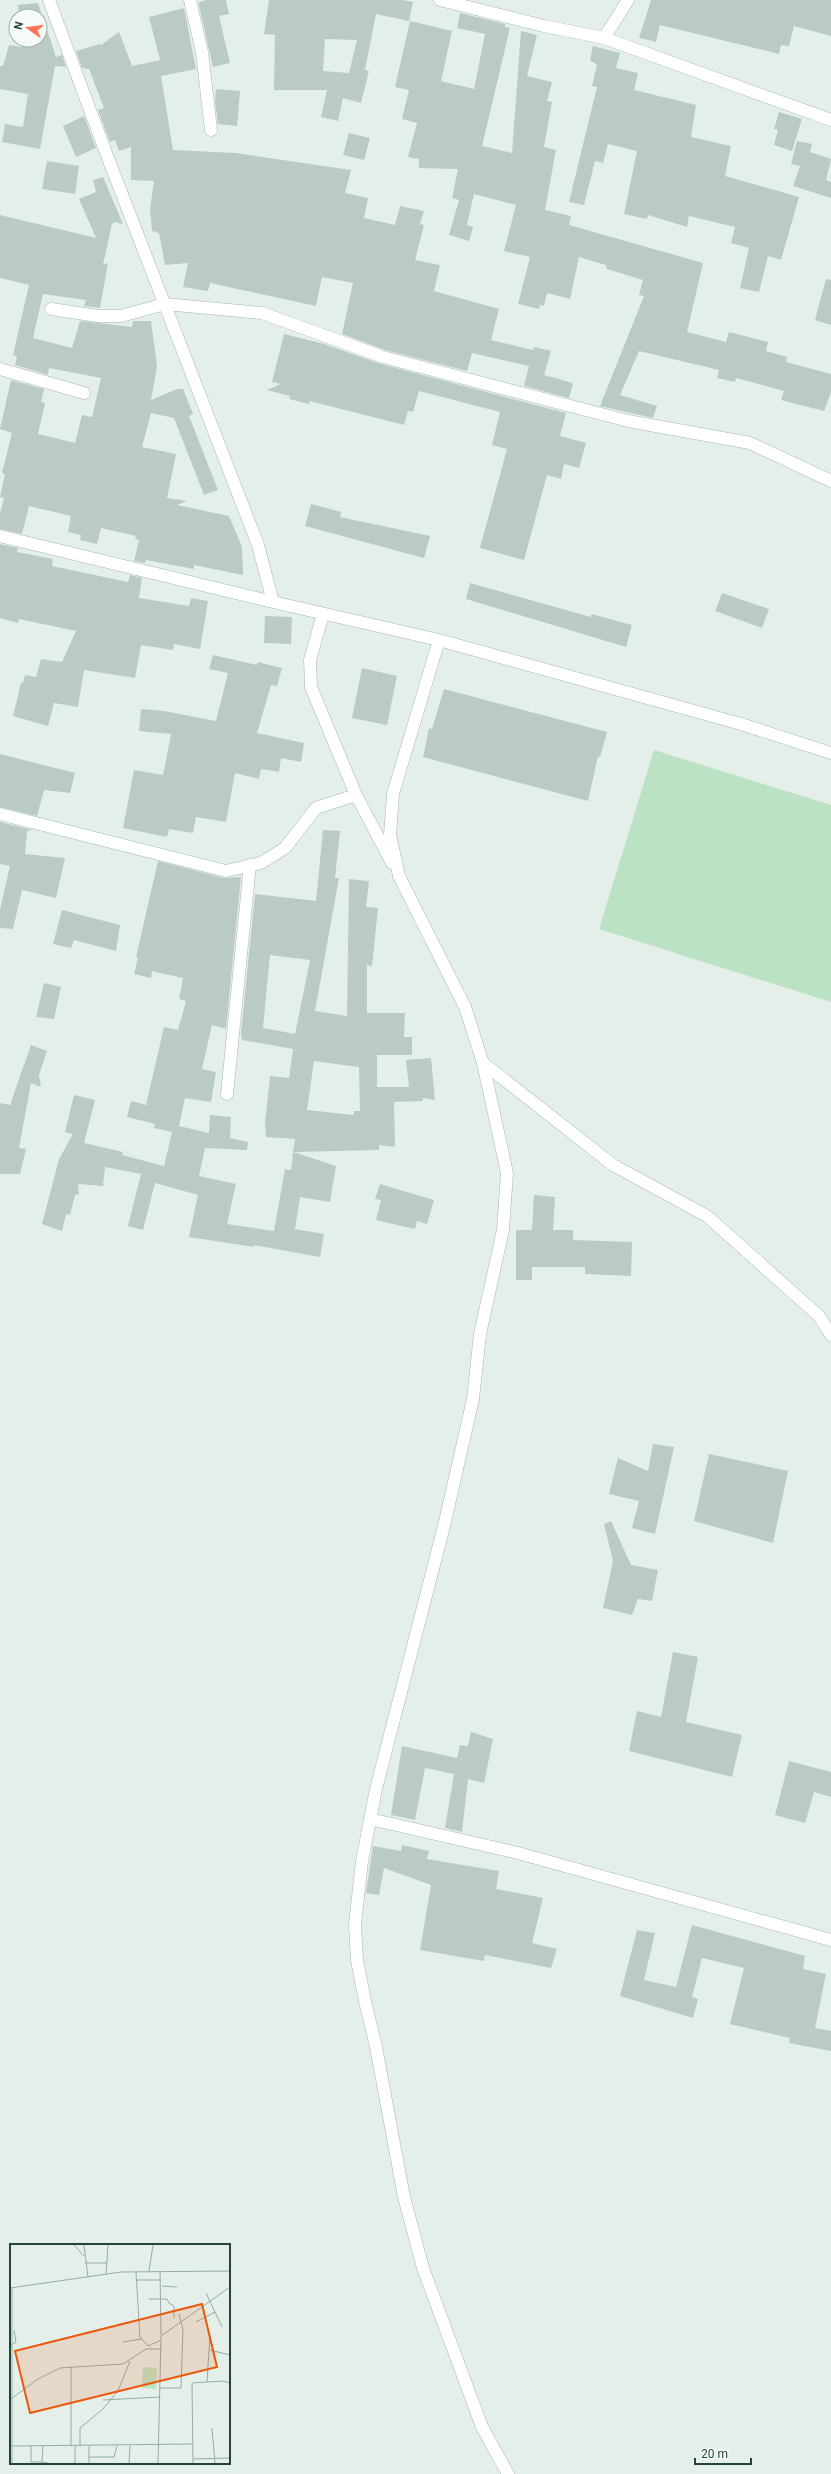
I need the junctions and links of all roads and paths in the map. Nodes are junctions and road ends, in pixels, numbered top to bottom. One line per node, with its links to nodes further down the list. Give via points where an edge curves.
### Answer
1 (49, 0): 8 (street)
2 (190, 0): 7 (street, via 202,52)
3 (440, 0): 5 (street)
4 (628, 0): 5 (street)
5 (604, 38): 6 (street)
6 (831, 120)
7 (211, 130)
8 (165, 304): 9 (street, via 121,316 98,316); 12 (street, via 262,313 383,358 628,421 750,443); 14 (street, via 258,545)
9 (51, 309)
10 (0, 368): 11 (street)
11 (84, 393)
12 (831, 481)
13 (0, 536): 14 (street)
14 (274, 602): 15 (street)
15 (323, 614): 16 (street); 18 (street, via 310,660 311,687)
16 (439, 640): 17 (street, via 741,724); 21 (street, via 393,794 390,835)
17 (831, 753)
18 (356, 795): 20 (street, via 316,808 285,848 261,863); 21 (street)
19 (0, 814): 20 (street, via 226,871)
20 (250, 865): 23 (street)
21 (399, 876): 22 (street, via 465,1007)
22 (483, 1063): 24 (street, via 613,1165 707,1216 819,1316); 25 (street, via 507,1173 503,1230 480,1334 473,1399 459,1464)
23 (227, 1094)
24 (831, 1335)
25 (370, 1819): 26 (street, via 518,1854); 27 (street, via 358,1890 355,1924 357,1960 404,2197 423,2268 459,2367 482,2427)
26 (831, 1940)
27 (508, 2474)

